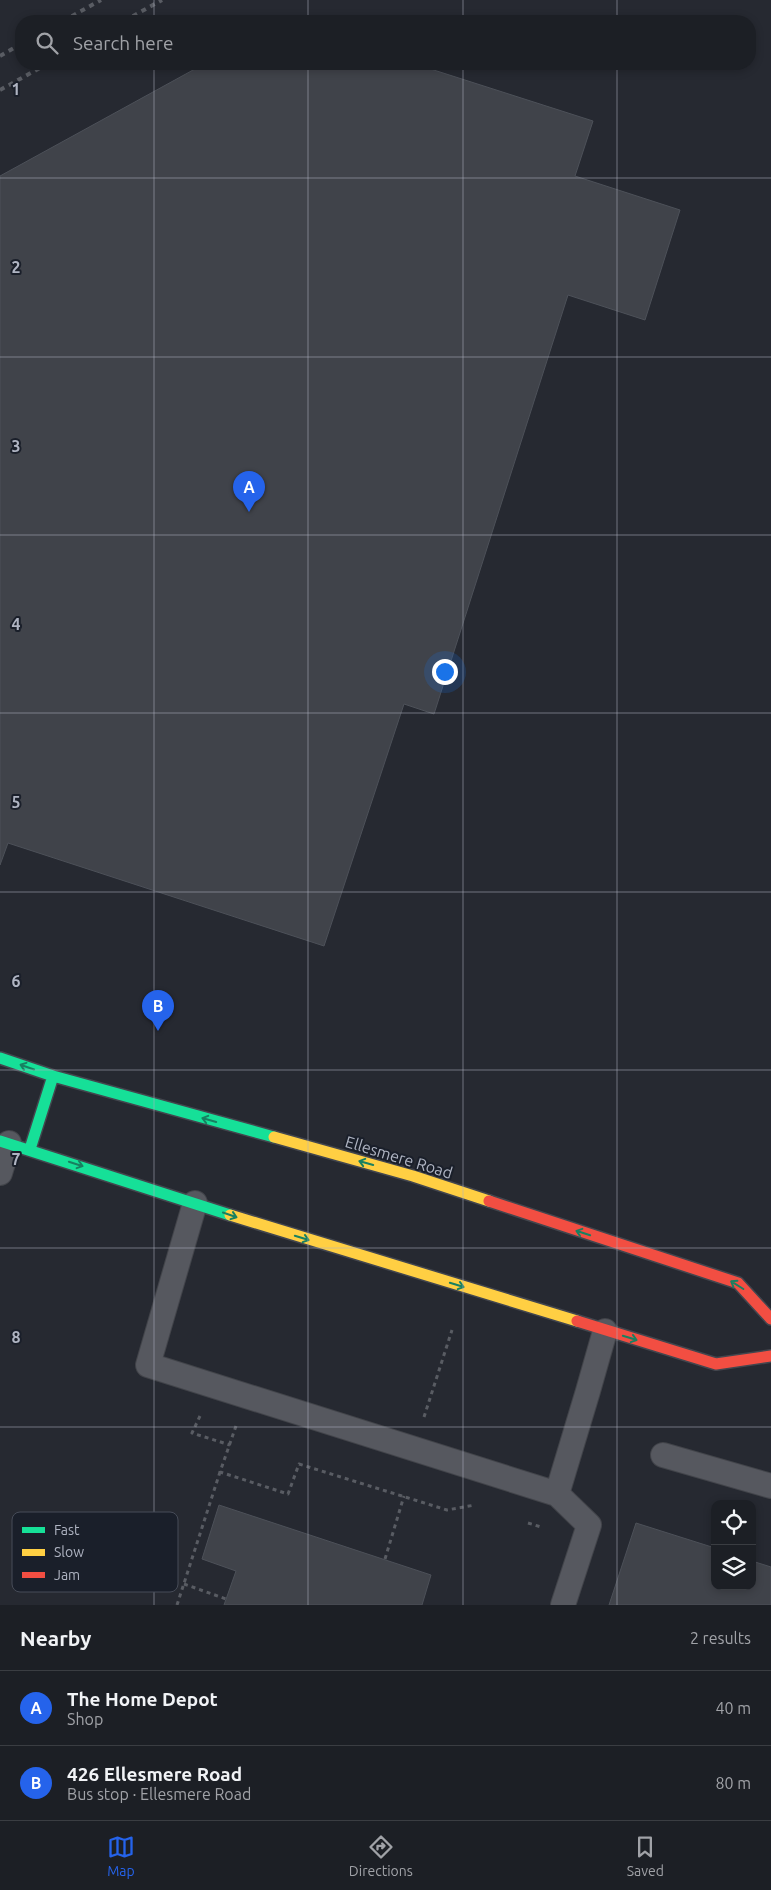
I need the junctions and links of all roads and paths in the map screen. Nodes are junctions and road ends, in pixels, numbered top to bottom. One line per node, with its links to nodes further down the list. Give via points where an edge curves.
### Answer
1 (0, 1058): 2 (main road, Ellesmere Road, one-way to 1)
2 (53, 1076): 3 (main road); 6 (main road, Ellesmere Road, one-way to 2, via 738,1283 413,1176)
3 (13, 1144): 4 (lane); 5 (main road, one-way to 5)
4 (0, 1173)
5 (195, 1203): 8 (main road, one-way to 8); 17 (lane, via 148,1365)
6 (771, 1318)
7 (452, 1330): 11 (path)
8 (605, 1331): 9 (main road, one-way to 9, via 716,1364); 17 (lane)
9 (771, 1356)
10 (201, 1414): 13 (path, via 192,1433)
11 (422, 1423)
12 (236, 1424): 13 (path)
13 (230, 1445): 15 (path)
14 (663, 1455): 16 (lane)
15 (220, 1472): 18 (path, via 288,1494 299,1464); 23 (path)
16 (771, 1486)
17 (556, 1494): 26 (lane, via 590,1525)
18 (404, 1496): 19 (path, via 447,1510 475,1504); 22 (path)
19 (484, 1508)
20 (520, 1520): 21 (path)
21 (547, 1529)
22 (385, 1559)
23 (184, 1584): 24 (path); 25 (path)
24 (226, 1599)
25 (177, 1605)
26 (563, 1605)

